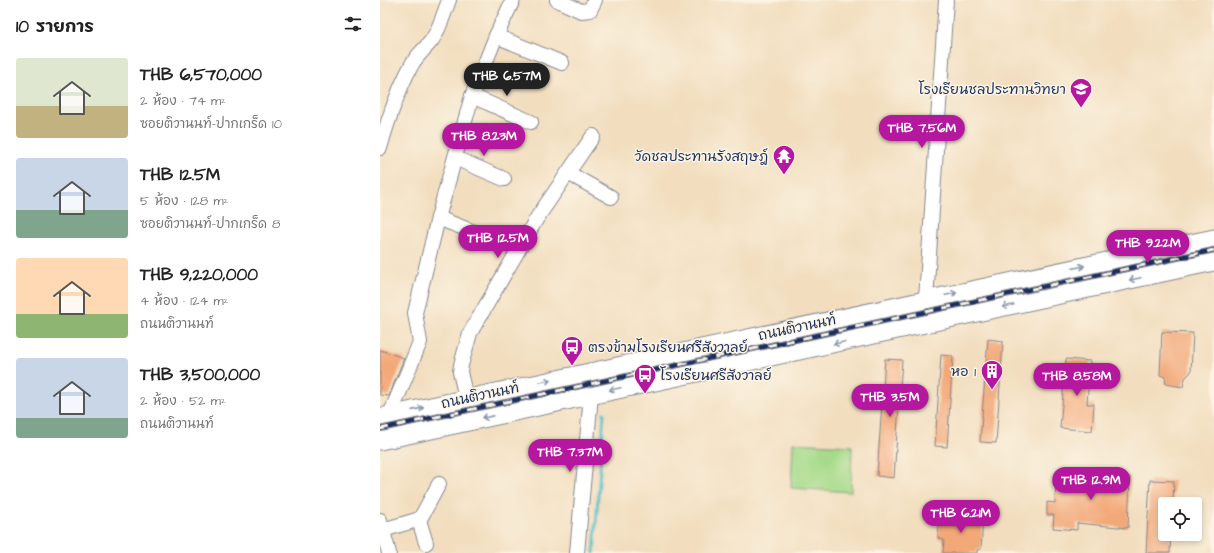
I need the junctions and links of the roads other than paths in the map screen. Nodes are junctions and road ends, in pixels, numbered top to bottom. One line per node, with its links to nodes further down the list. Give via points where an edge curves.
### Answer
1 (449, 0): 11 (street, via 433,38 411,66 389,117)
2 (513, 0): 6 (street)
3 (557, 0): 4 (street, via 584,11 590,10)
4 (595, 0)
5 (946, 0): 20 (street)
6 (496, 36): 7 (street); 8 (street)
7 (562, 63)
8 (472, 96): 9 (street); 12 (street)
9 (531, 122)
10 (593, 136): 13 (street)
11 (380, 148)
12 (455, 158): 14 (street); 16 (street)
13 (568, 173): 15 (street); 26 (street, via 537,218 470,333 460,372)
14 (504, 179)
15 (611, 197)
16 (438, 218): 17 (street); 27 (street, via 415,313 420,342)
17 (478, 234)
18 (1214, 238): 20 (main road, ถนนติวานนท์, one-way to 18)
19 (1214, 262): 22 (main road, ถนนติวานนท์, one-way to 22)
20 (926, 300): 21 (main road, ถนนติวานนท์)
21 (872, 311): 22 (main road); 23 (main road, ถนนติวานนท์)
22 (877, 334): 24 (main road, ถนนติวานนท์, one-way to 24)
23 (733, 341): 24 (main road); 26 (main road, ถนนติวานนท์, one-way to 23)
24 (734, 365): 25 (main road, ถนนติวานนท์, one-way to 25)
25 (590, 395): 28 (main road, ถนนติวานนท์, one-way to 28); 34 (street)
26 (466, 398): 27 (main road, ถนนติวานนท์, one-way to 26)
27 (385, 416)
28 (380, 441)
29 (438, 484): 30 (street)
30 (419, 520): 31 (street); 32 (street)
31 (382, 525): 33 (street)
32 (426, 543)
33 (389, 553)
34 (577, 553)

